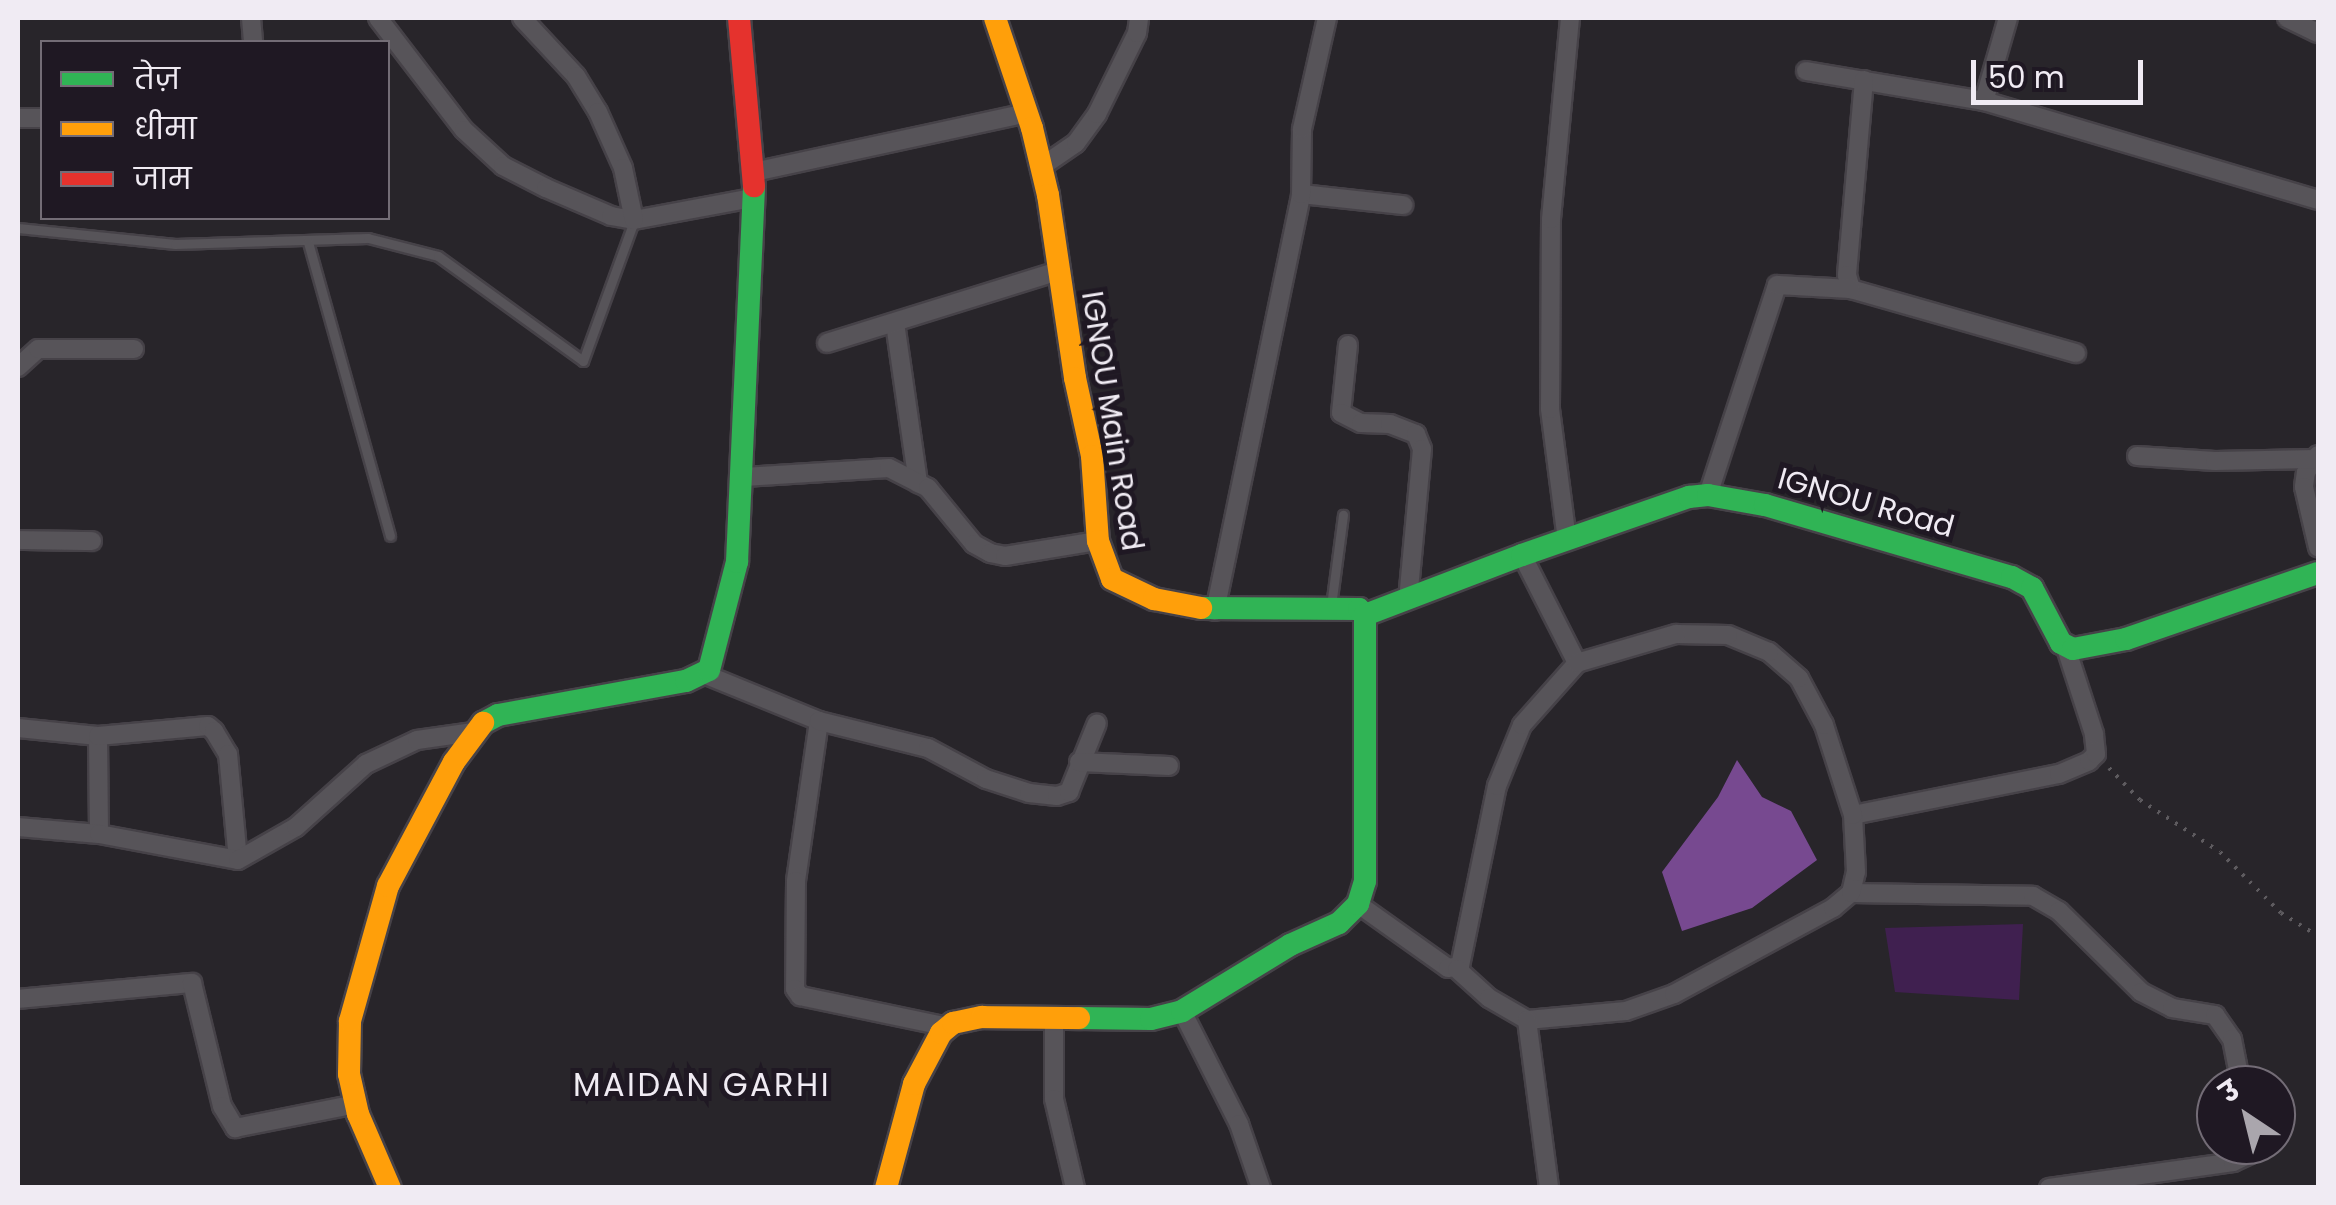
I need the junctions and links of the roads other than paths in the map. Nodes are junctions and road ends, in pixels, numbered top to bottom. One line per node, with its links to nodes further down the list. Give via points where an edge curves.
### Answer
1 (378, 18): 21 (street, via 437,99 504,166 611,216)
2 (522, 18): 21 (street, via 576,76 598,112 623,168)
3 (739, 18): 16 (street)
4 (995, 18): 14 (street, IGNOU Main Road)
5 (1139, 18): 15 (street, via 1097,114 1076,143)
6 (1327, 18): 17 (street, via 1302,130)
7 (1570, 18): 40 (street, via 1551,219 1550,409)
8 (2008, 18): 13 (street)
9 (2287, 18): 10 (street)
10 (2318, 33)
11 (1806, 71): 12 (street)
12 (1864, 80): 13 (street); 25 (street)
13 (1984, 101): 19 (street)
14 (1026, 113): 15 (street, IGNOU Main Road); 16 (street)
15 (1041, 166): 24 (street, IGNOU Main Road)
16 (754, 172): 18 (street)
17 (1301, 194): 20 (street); 47 (street)
18 (753, 198): 21 (street); 34 (street)
19 (2318, 200)
20 (1403, 205)
21 (634, 220): 23 (lane, via 582,361 438,256 368,238)
22 (18, 228): 23 (lane, via 175,244)
23 (308, 242): 38 (lane)
24 (1058, 270): 26 (street); 42 (street, IGNOU Main Road, via 1092,456)
25 (1851, 289): 30 (street); 36 (street, via 1776,285)
26 (895, 323): 27 (street); 35 (street)
27 (827, 343)
28 (1348, 345): 46 (street, via 1341,413 1416,434 1422,449)
29 (134, 349): 31 (street, via 38,350)
30 (2076, 353)
31 (18, 367)
32 (2137, 456): 33 (street)
33 (2316, 457): 43 (street, via 2304,487)
34 (744, 477): 35 (street, via 889,468); 52 (street, via 737,562 717,653)
35 (918, 483): 42 (street, via 990,553)
36 (1708, 495): 40 (street, IGNOU Road); 50 (street, IGNOU Road, via 2012,577 2040,598)
37 (1343, 515): 48 (lane)
38 (390, 536)
39 (18, 540): 41 (street)
40 (1568, 540): 44 (street, IGNOU Road)
41 (92, 541)
42 (1098, 541): 47 (street, IGNOU Main Road, via 1112,579 1154,600)
43 (2318, 547)
44 (1522, 556): 46 (street, IGNOU Road); 51 (street)
45 (2318, 573): 50 (street, via 2126,639)
46 (1408, 599): 49 (street, IGNOU Road)
47 (1215, 611): 48 (street, IGNOU Main Road)
48 (1330, 612): 49 (street, IGNOU Main Road)
49 (1365, 615): 65 (street, via 1365,881)
50 (2066, 648): 60 (street, via 2094,734 2096,754 2080,768)
51 (1577, 664): 60 (street, via 1676,634 1728,635 1769,652 1814,700); 66 (street, via 1522,725 1497,786)
52 (704, 674): 53 (street); 56 (street, via 498,715)
53 (819, 722): 58 (street, via 928,748 1029,793 1069,792); 71 (street, via 796,882 795,989 800,996)
54 (1097, 723): 58 (street)
55 (18, 728): 57 (street)
56 (473, 732): 63 (street, via 417,740 366,764 296,828); 73 (street, via 404,850 376,916 350,1021)
57 (98, 736): 62 (street); 63 (street, via 208,726 214,731 228,754)
58 (1079, 762): 59 (street)
59 (1168, 766)
60 (1854, 815): 64 (street)
61 (18, 827): 62 (street)
62 (98, 834): 63 (street)
63 (238, 860)
64 (1852, 893): 70 (street, via 1653,1003 1587,1017); 72 (street, via 2033,896 2058,911 2142,992 2172,1008 2215,1015 2232,1039)
65 (1358, 904): 66 (street); 68 (street, via 1339,922)
66 (1457, 968): 70 (street, via 1488,998)
67 (18, 999): 73 (street, via 192,983 222,1106 235,1128)
68 (1182, 1012): 69 (street, via 1151,1019); 78 (street, via 1239,1124)
69 (1054, 1020): 71 (street, via 982,1017); 77 (street, via 1054,1099)
70 (1527, 1020): 79 (street)
71 (948, 1027): 76 (street, via 914,1084)
72 (2238, 1065)
73 (356, 1104): 75 (street)
74 (2213, 1165): 80 (street)
75 (390, 1188)
76 (886, 1188)
77 (1075, 1188)
78 (1260, 1188)
79 (1549, 1188)
80 (2049, 1188)

